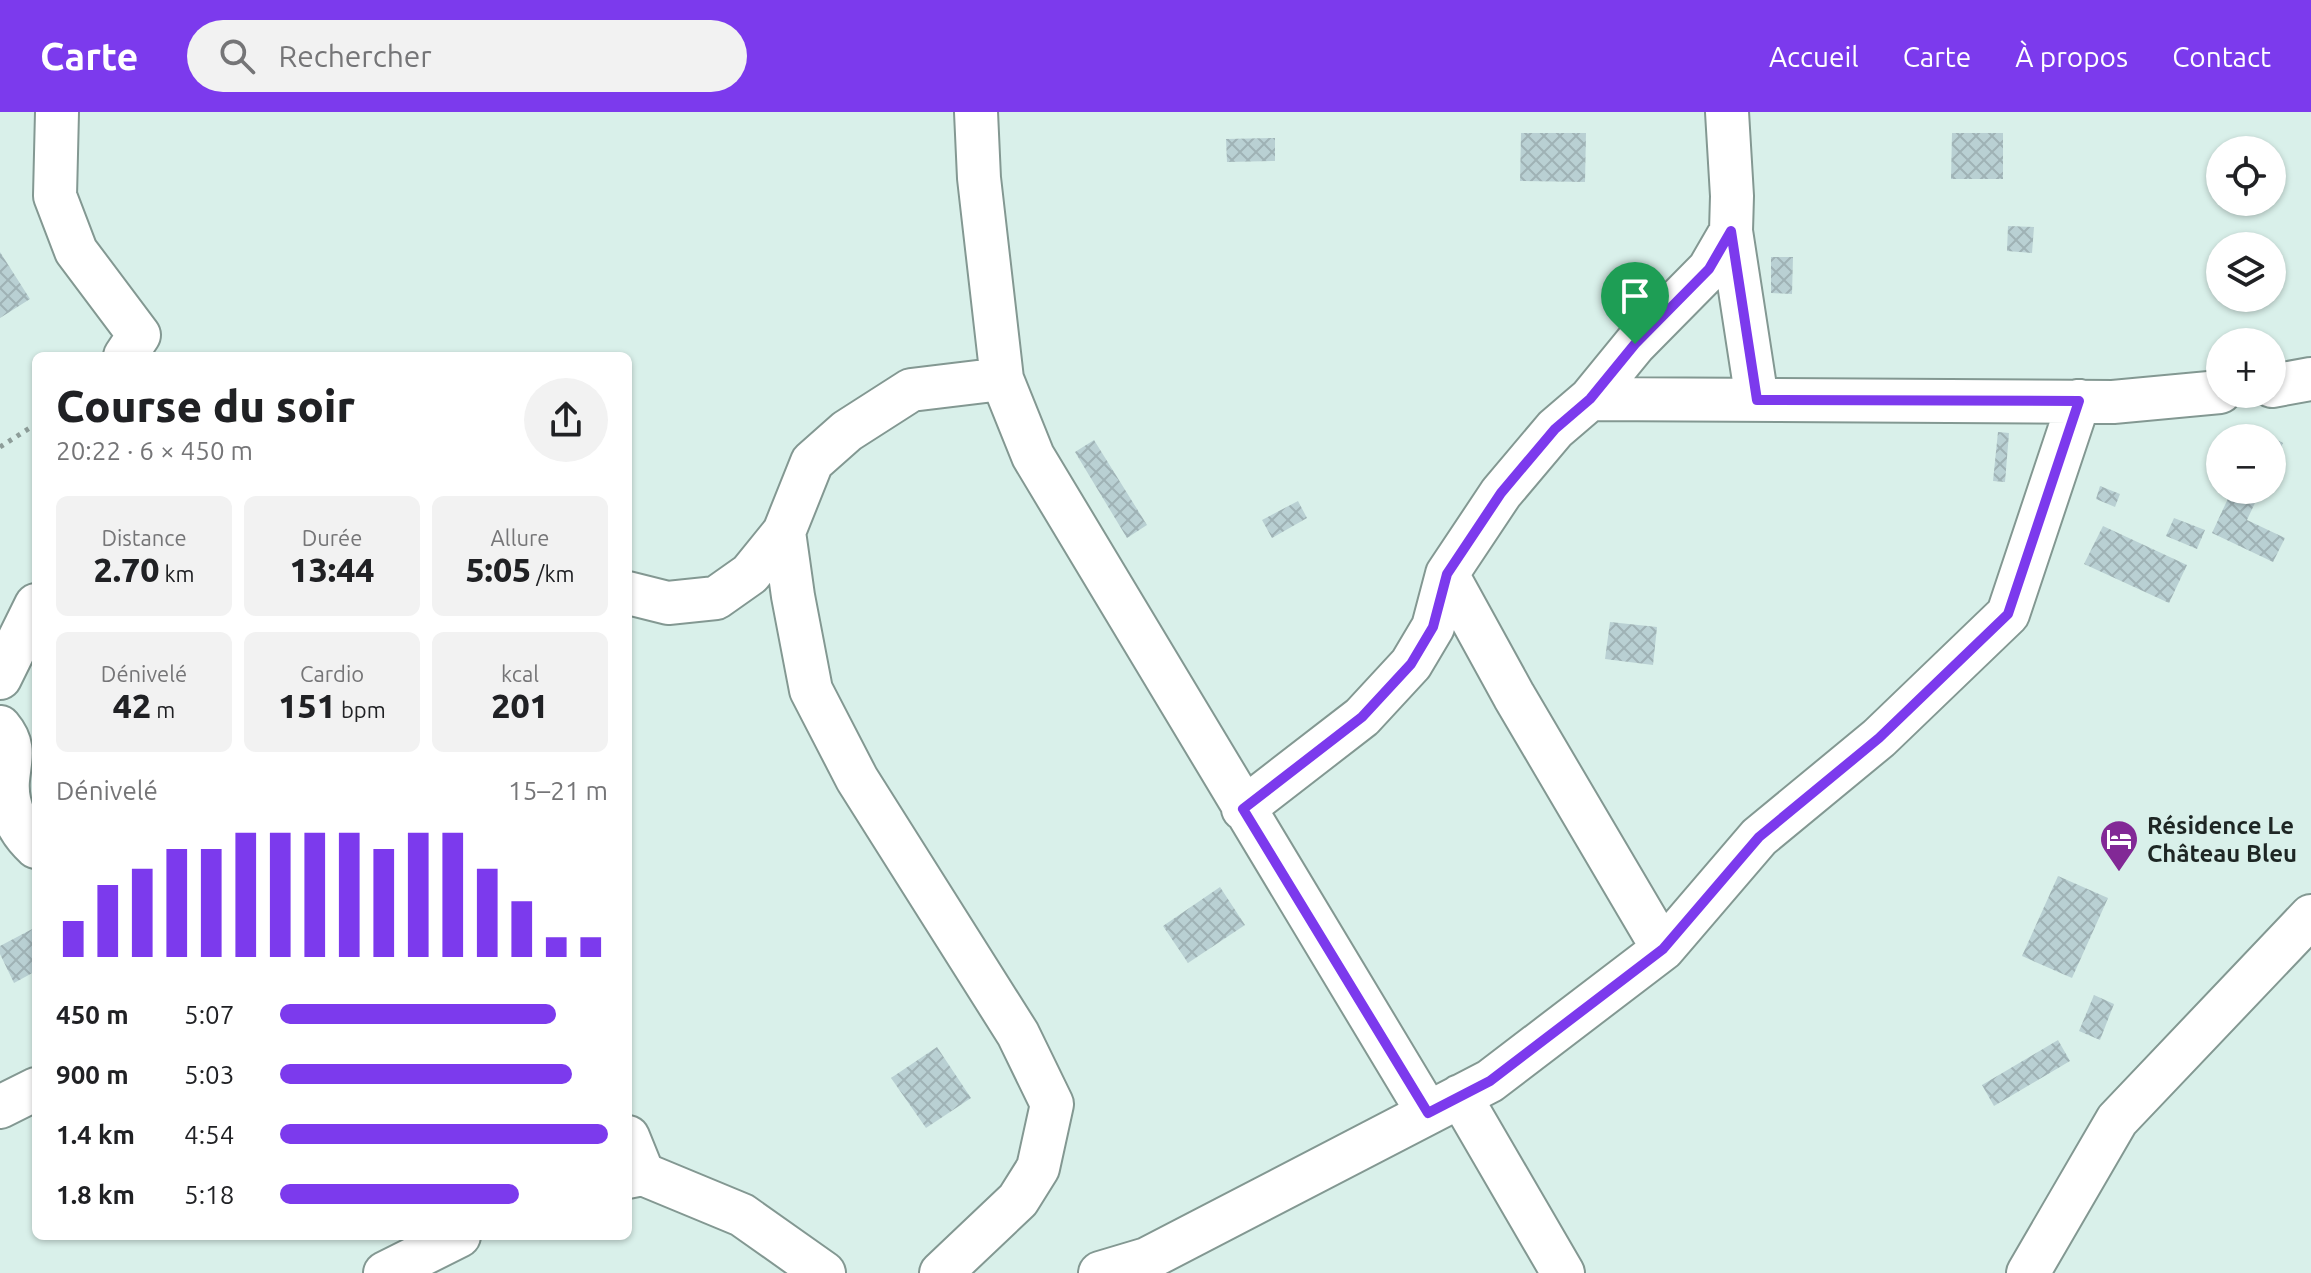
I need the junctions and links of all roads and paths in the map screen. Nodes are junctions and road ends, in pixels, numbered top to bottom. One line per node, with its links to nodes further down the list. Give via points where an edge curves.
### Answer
1 (57, 112): 5 (street, via 55,196 76,251 139,335)
2 (976, 112): 6 (street)
3 (1727, 112): 4 (street)
4 (1731, 231): 10 (street, via 1709,269); 11 (street)
5 (128, 352)
6 (1002, 379): 15 (street, via 911,390 847,431 812,462); 21 (street, via 1033,456)
7 (2311, 379): 8 (street)
8 (2286, 383)
9 (2206, 393): 12 (street)
10 (1590, 399): 11 (street); 16 (street, via 1555,429 1501,493)
11 (1757, 400): 12 (street)
12 (2079, 401): 24 (street, via 2008,614 1879,738 1759,837)
13 (32, 427): 14 (path)
14 (0, 447)
15 (784, 532): 17 (street, via 750,574 716,598 668,603); 33 (street, via 811,690 857,779 1018,1034 1052,1104 1038,1168 1018,1200)
16 (1447, 574): 21 (street, via 1433,627 1411,664 1362,717); 24 (street)
17 (632, 594)
18 (32, 613): 19 (street)
19 (0, 678)
20 (0, 727): 22 (street, via 14,751 9,808)
21 (1243, 809): 26 (street)
22 (32, 841)
23 (2311, 916): 36 (street, via 2117,1120)
24 (1663, 949): 26 (street, via 1490,1081)
25 (32, 1091): 27 (street)
26 (1444, 1104): 30 (street); 35 (street)
27 (0, 1107)
28 (633, 1163): 32 (street, via 742,1215)
29 (451, 1240): 31 (street)
30 (1147, 1266): 34 (street)
31 (385, 1273)
32 (824, 1273)
33 (941, 1273)
34 (1100, 1273)
35 (1563, 1273)
36 (2028, 1273)

